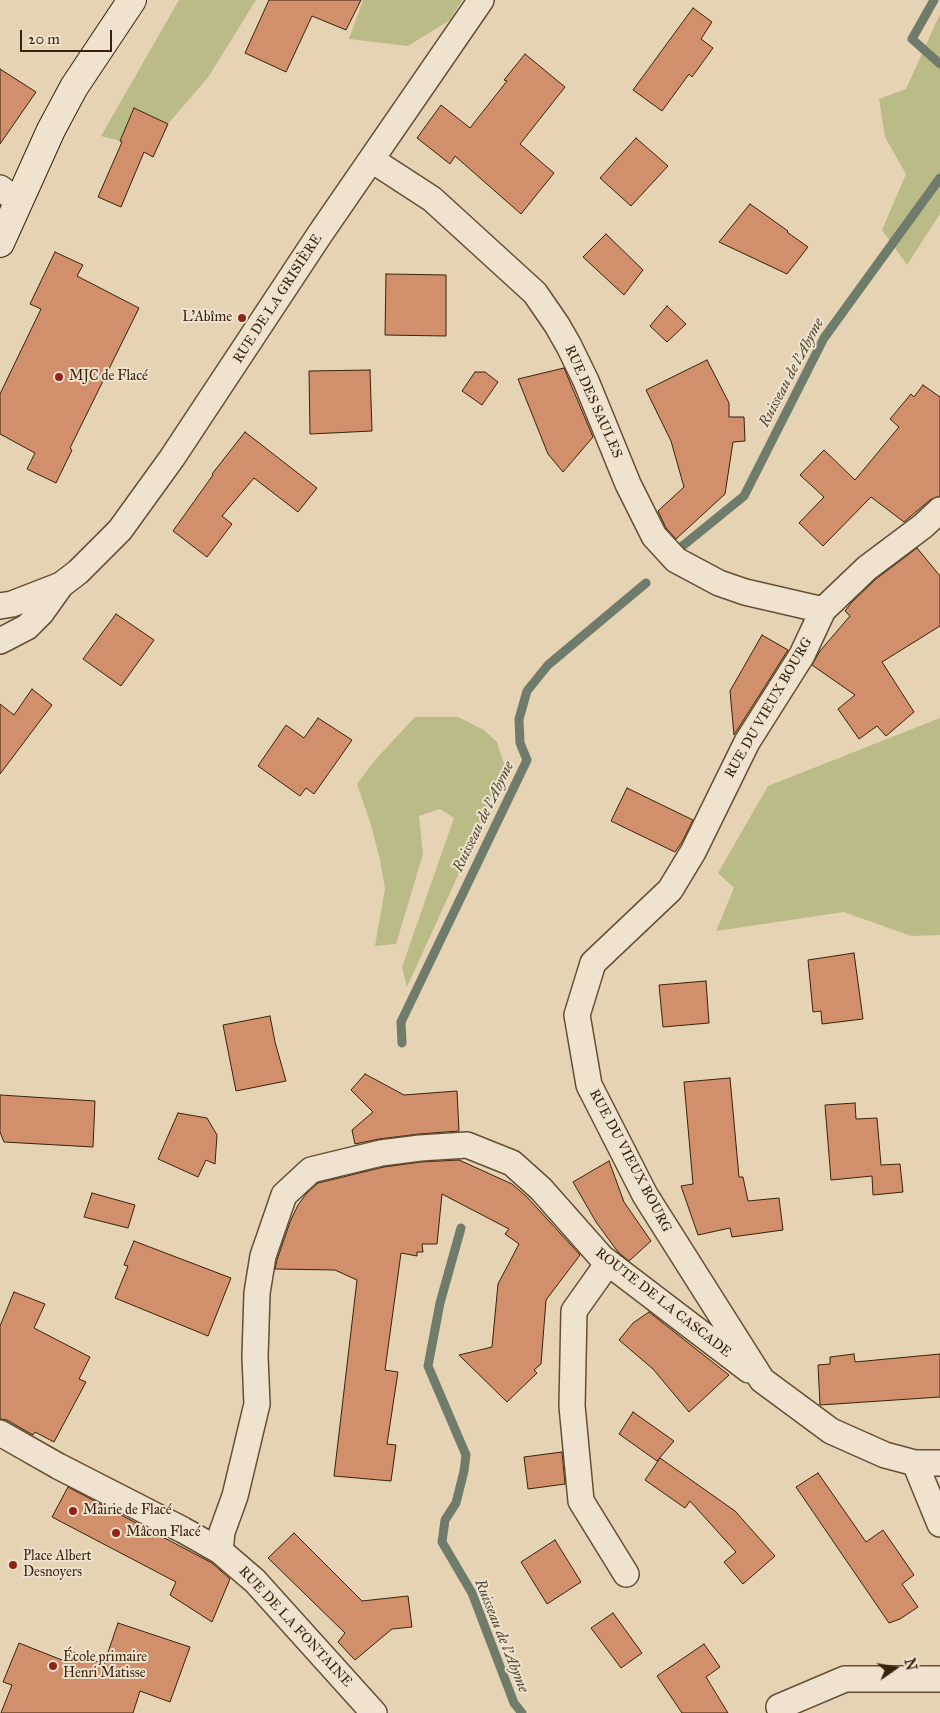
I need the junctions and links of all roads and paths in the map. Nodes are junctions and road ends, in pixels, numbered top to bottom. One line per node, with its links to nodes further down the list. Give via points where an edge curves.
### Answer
1 (132, 0): 4 (street, via 74,87)
2 (481, 0): 3 (street, RUE DE LA GRISIÈRE)
3 (372, 160): 7 (street, RUE DE LA GRISIÈRE, via 120,530); 9 (street, RUE DES SAULES, via 432,199 535,293 569,346 654,536 676,560 719,583 745,592)
4 (9, 195): 5 (street)
5 (0, 244)
6 (940, 510): 9 (street, via 867,568)
7 (61, 585): 8 (street, RUE DE LA GRISIÈRE); 10 (street, RUE DE LA GRISIÈRE, via 27,627)
8 (0, 606)
9 (823, 610): 12 (street, RUE DU VIEUX BOURG, via 802,655 747,742 693,852 670,890 593,962 576,1015 589,1085 645,1195)
10 (0, 641)
11 (608, 1263): 12 (street, ROUTE DE LA CASCADE); 17 (street, ROUTE DE LA CASCADE, via 512,1162 467,1145 381,1153 311,1170 284,1195 263,1256 255,1357 257,1404 235,1496 222,1532); 18 (street, via 574,1311 572,1406 581,1501)
12 (762, 1380): 14 (street, RUE DU VIEUX BOURG, via 831,1431 885,1455)
13 (0, 1434): 17 (street, RUE DE LA FONTAINE)
14 (914, 1463): 15 (street, RUE DU VIEUX BOURG); 16 (street)
15 (940, 1463)
16 (940, 1524)
17 (220, 1551): 21 (street, RUE DE LA FONTAINE, via 255,1582)
18 (626, 1574)
19 (940, 1679): 20 (street, via 844,1679)
20 (779, 1707)
21 (374, 1713)

